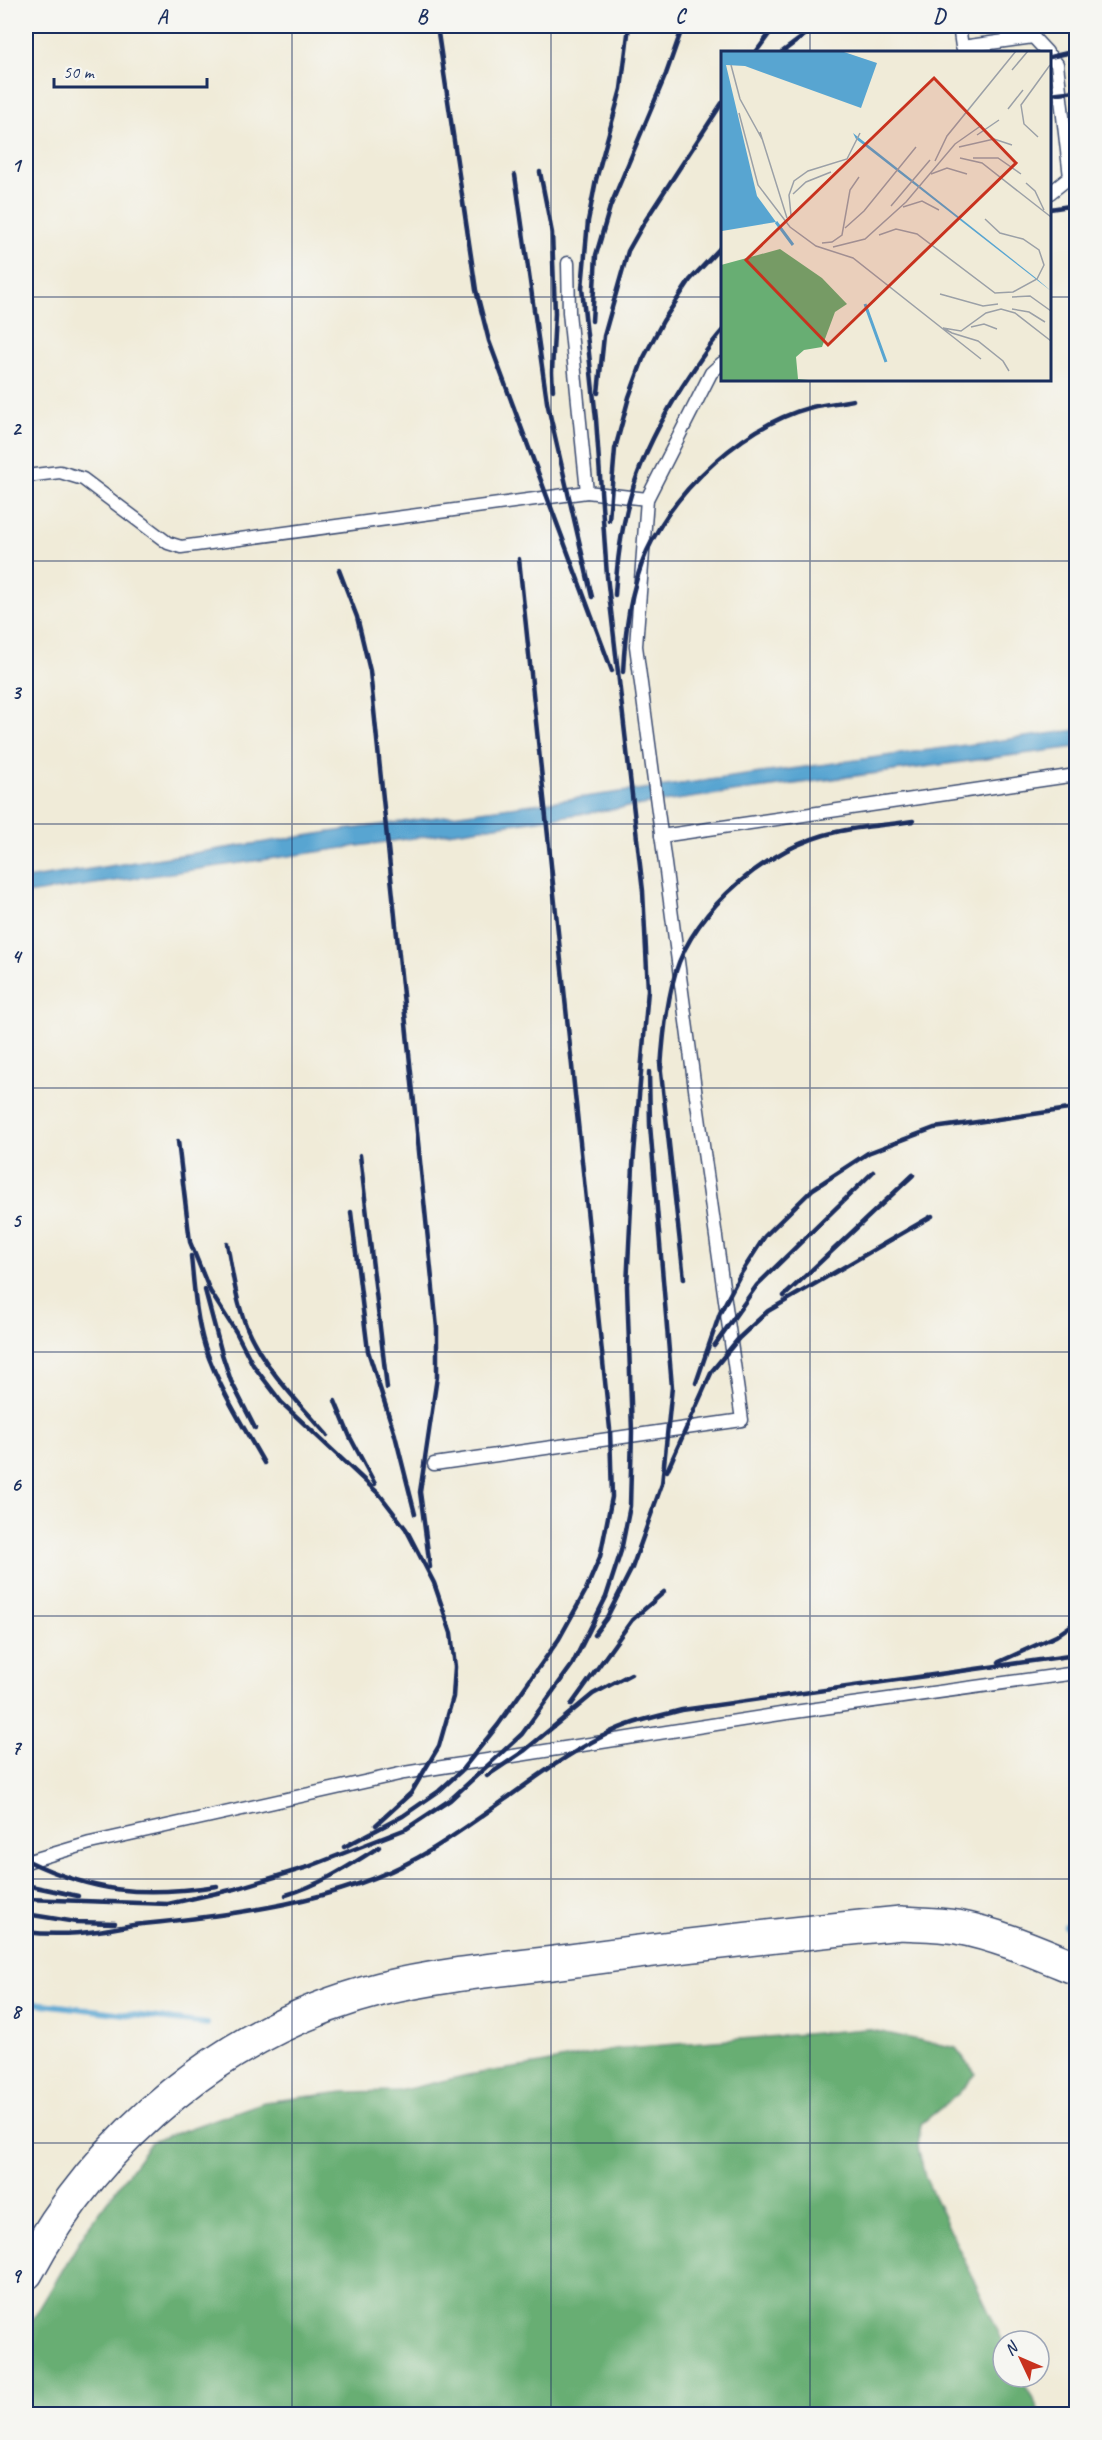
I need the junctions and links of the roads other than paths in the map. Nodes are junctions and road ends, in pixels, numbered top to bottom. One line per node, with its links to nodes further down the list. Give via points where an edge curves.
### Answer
1 (959, 26): 2 (lane, via 962,47 1033,37)
2 (1046, 51)
3 (1051, 57): 4 (lane, via 1057,64)
4 (1073, 177): 5 (lane)
5 (1051, 192)
6 (568, 263): 9 (lane, via 569,312)
7 (721, 365): 10 (lane, via 711,373)
8 (26, 476): 9 (lane, via 60,471 83,479 168,543 181,547)
9 (587, 492): 10 (lane)
10 (646, 499): 12 (lane, via 636,646)
11 (1077, 775): 12 (lane)
12 (661, 836): 13 (lane, via 742,1420)
13 (434, 1464)
14 (1077, 1673): 15 (lane, via 787,1713 404,1773 90,1843)
15 (26, 1862)
16 (1077, 1968): 17 (street, via 978,1932 901,1923 579,1959 380,1989 287,2022 240,2047 177,2090 129,2132 102,2163 65,2208)
17 (26, 2273)

